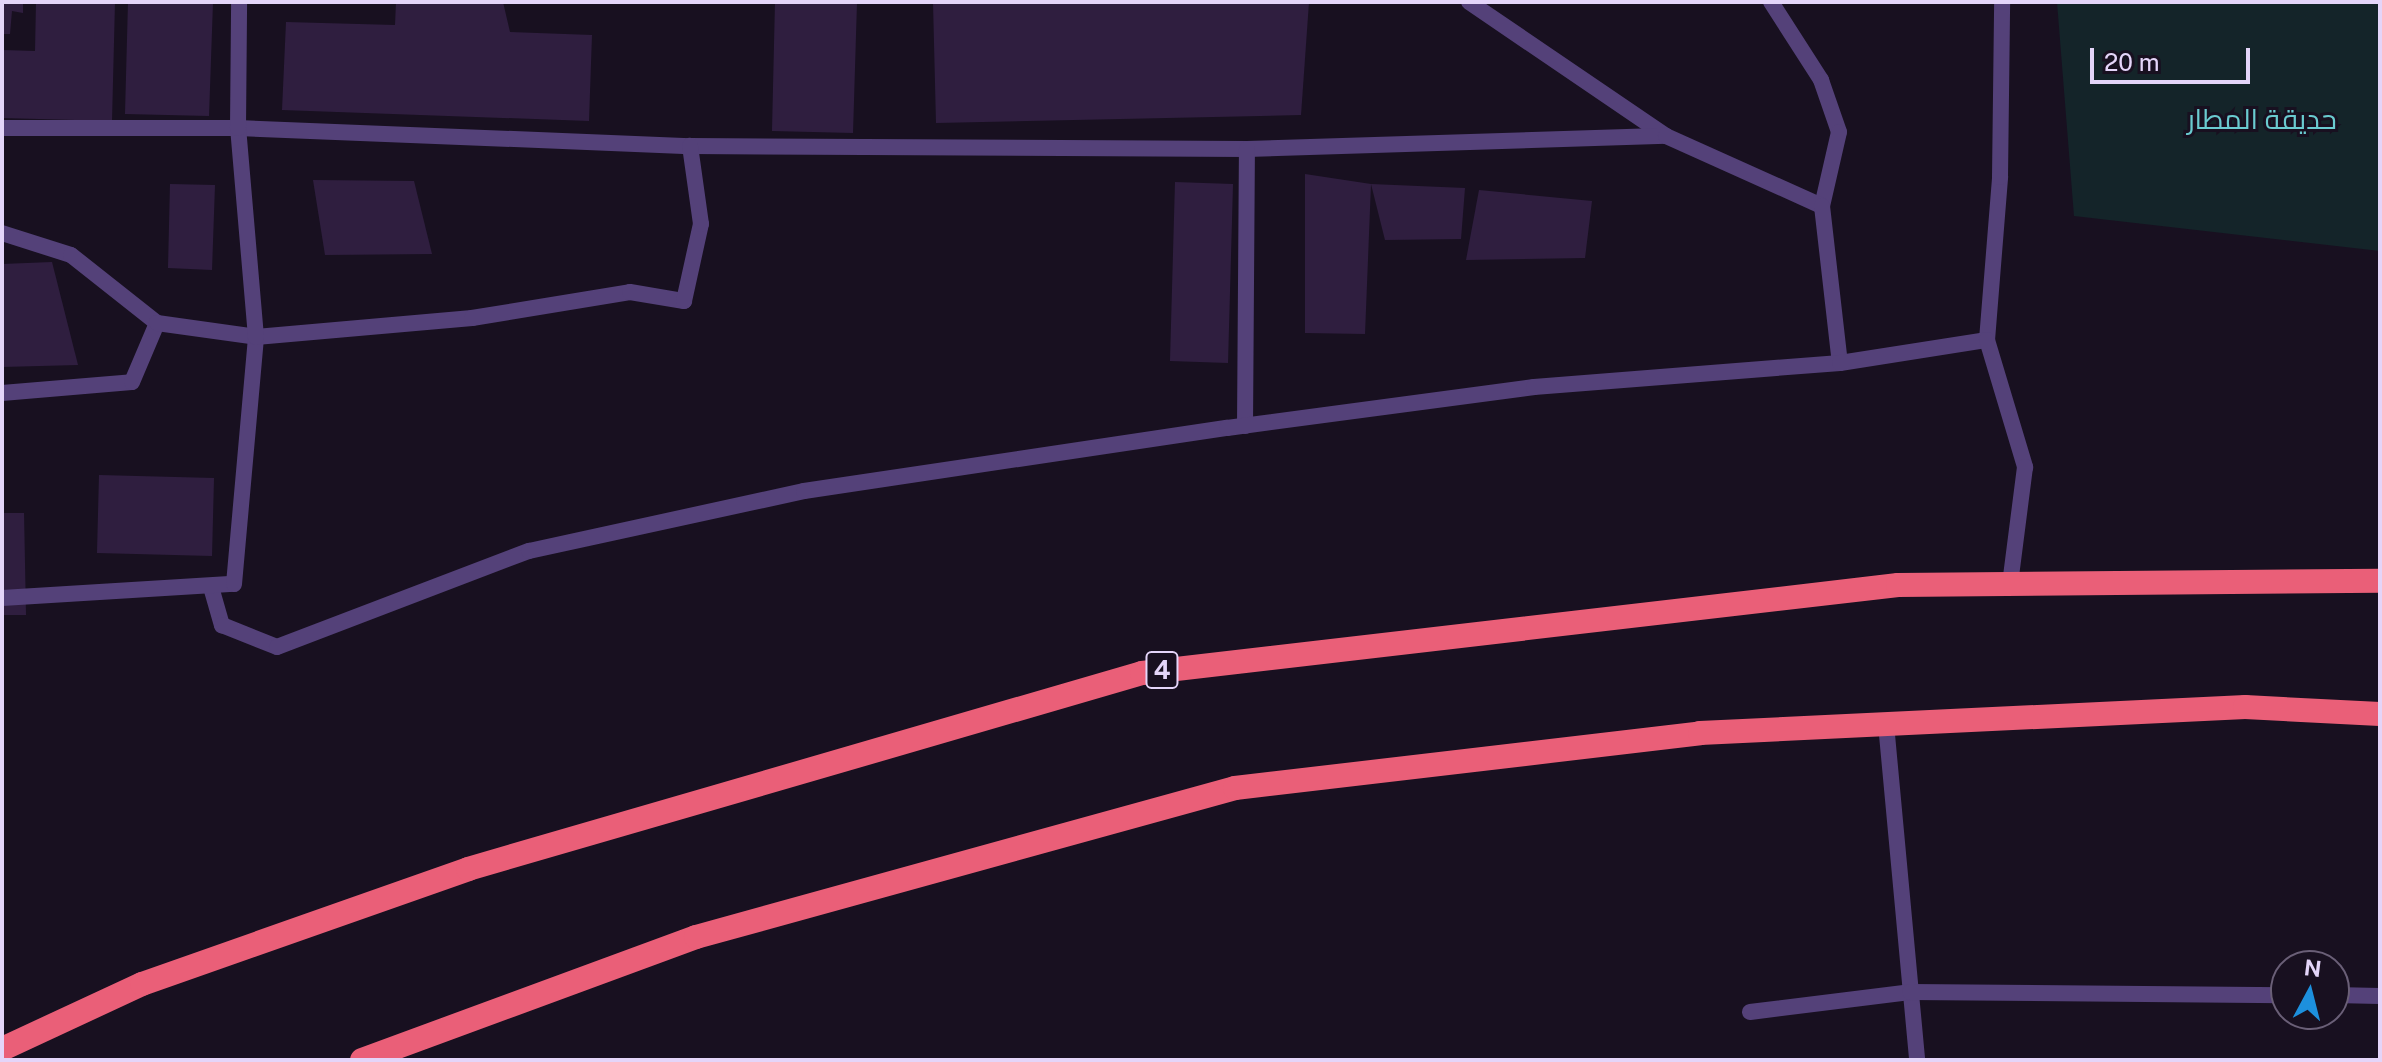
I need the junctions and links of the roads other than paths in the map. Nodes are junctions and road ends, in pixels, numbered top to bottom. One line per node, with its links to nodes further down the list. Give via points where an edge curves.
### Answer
1 (239, 2): 6 (street)
2 (1469, 2): 7 (street)
3 (1771, 2): 10 (street, via 1821,80 1839,132)
4 (2002, 2): 14 (street, via 2000,177)
5 (2, 128): 6 (street)
6 (238, 128): 8 (street); 13 (street)
7 (1666, 136): 9 (street); 10 (street)
8 (690, 146): 9 (street); 13 (street, via 701,224 684,301 630,292 472,318)
9 (1247, 149): 17 (street)
10 (1822, 206): 15 (street)
11 (2, 233): 12 (street, via 71,255)
12 (157, 323): 13 (street); 16 (street, via 132,382)
13 (256, 337): 20 (street, via 234,584)
14 (1987, 340): 15 (street); 19 (street, via 2025,467)
15 (1840, 363): 17 (street, via 1534,387)
16 (2, 393)
17 (1245, 426): 20 (street, via 804,491 529,551 277,647 222,625)
18 (2380, 581): 19 (highway, 4)
19 (2010, 584): 29 (highway, 4, via 1898,585 1142,673 468,869 142,984)
20 (211, 587): 21 (street)
21 (2, 598)
22 (2380, 714): 23 (highway, via 2245,707)
23 (1886, 724): 24 (street); 30 (highway, via 1700,733 1235,788 696,937)
24 (1910, 992): 25 (street); 28 (street); 31 (street)
25 (2270, 995)
26 (2350, 995): 27 (street)
27 (2380, 996)
28 (1750, 1012)
29 (2, 1049)
30 (362, 1060)
31 (1917, 1060)

